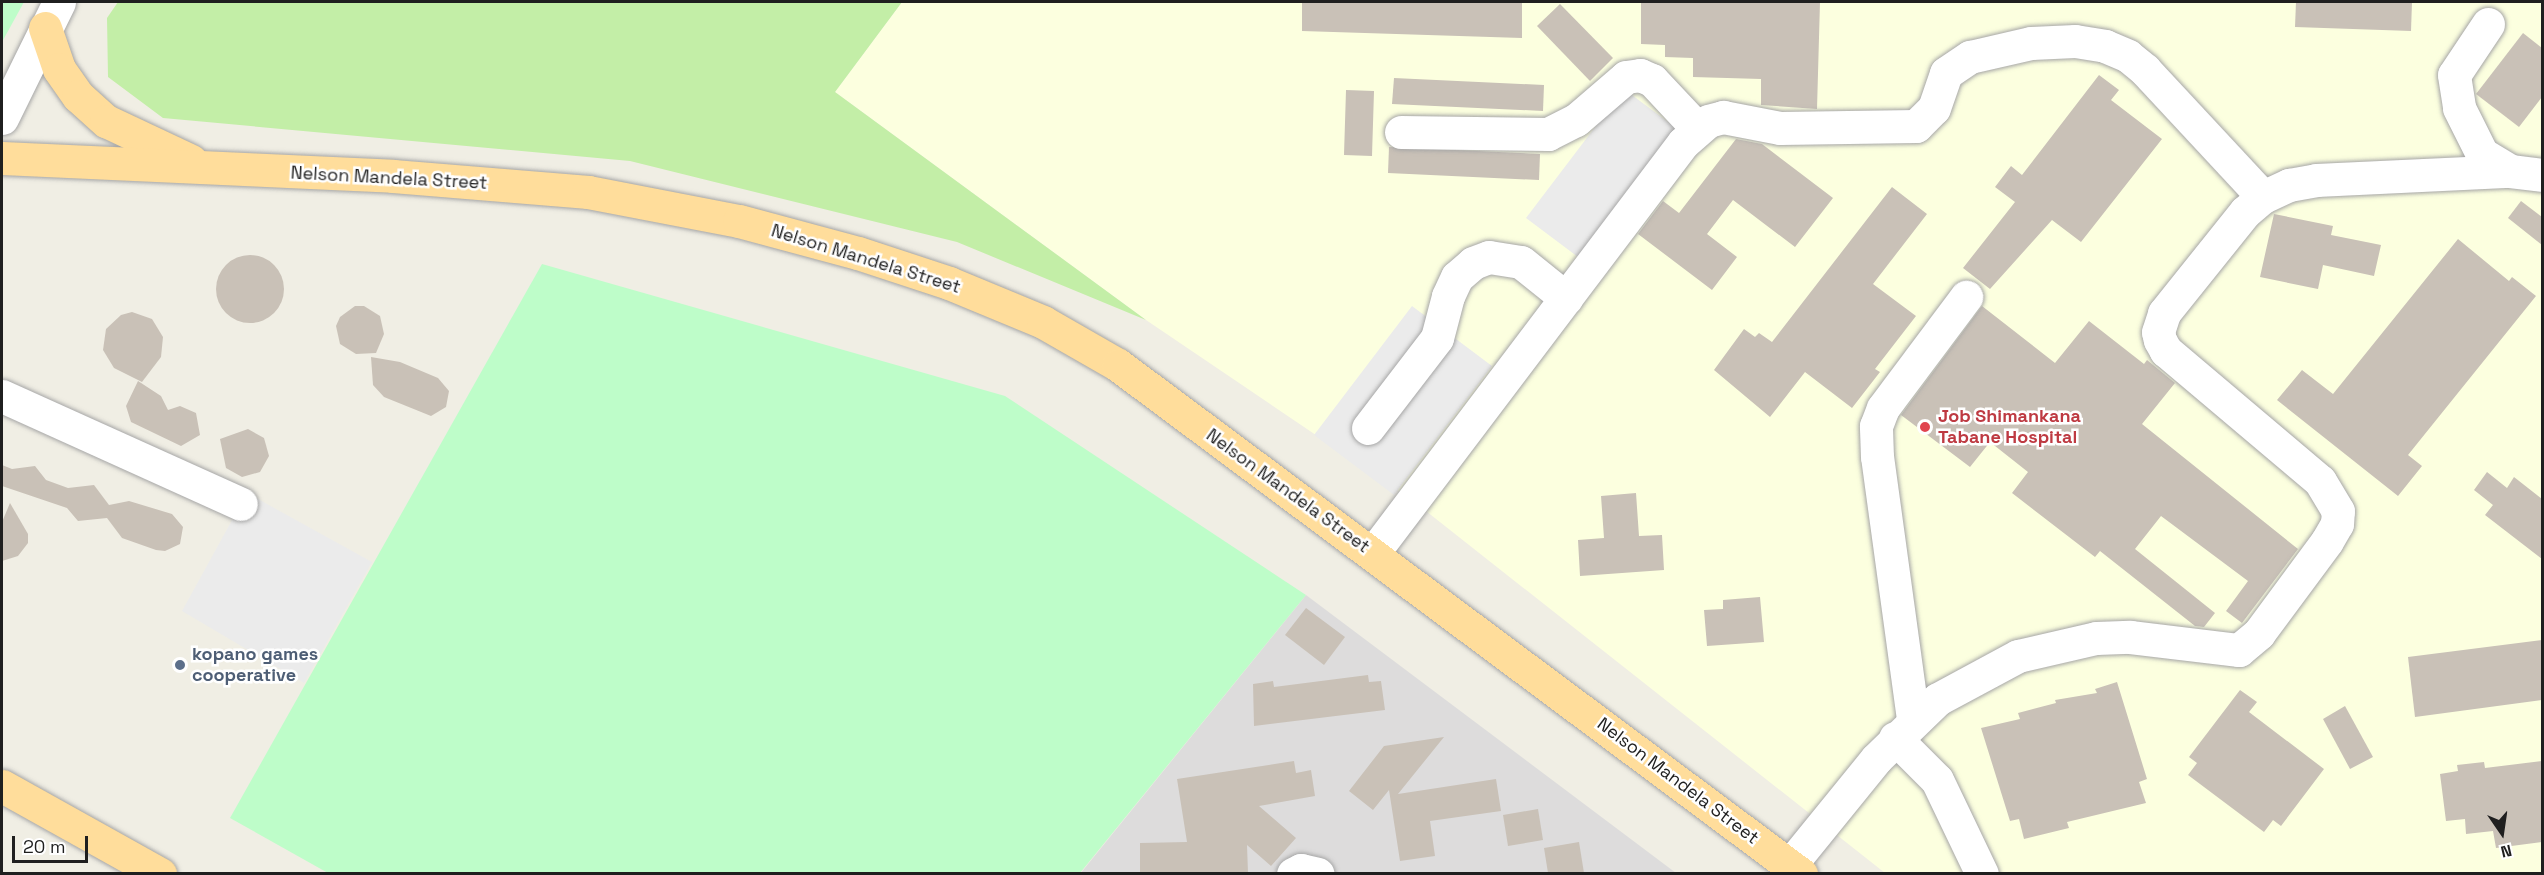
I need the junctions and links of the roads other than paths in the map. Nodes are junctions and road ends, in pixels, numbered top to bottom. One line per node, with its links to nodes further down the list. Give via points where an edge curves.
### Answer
1 (52, 15): 3 (street); 7 (main road, via 59,69 78,96 99,114)
2 (2488, 24): 8 (street, via 2454,75 2458,108 2482,154)
3 (2, 118)
4 (1696, 128): 5 (street, via 1652,80 1640,75 1626,77 1576,120 1548,134); 10 (street, via 1723,117 1780,128 1916,126 1934,108 1946,73 1970,57 2031,43 2075,41 2105,46 2128,56 2145,70); 12 (street)
5 (1401, 132)
6 (2, 158): 7 (main road, Nelson Mandela Street)
7 (205, 168): 16 (main road, Nelson Mandela Street, via 393,176 588,192 739,221 858,252 949,283 1043,322 1118,365)
8 (2510, 171): 9 (street); 10 (street, via 2316,180 2289,185)
9 (2542, 175)
10 (2263, 197): 17 (street, via 2245,212 2178,295 2164,313 2158,332 2166,351 2320,481 2338,511 2337,524 2328,541 2259,633 2239,650 2130,637 2097,638 2057,646 2018,656 1979,675)
11 (1966, 297): 17 (street, via 1883,408 1876,426)
12 (1566, 298): 14 (street, via 1521,262 1489,257 1473,263 1457,277 1437,338); 16 (street)
13 (2, 396): 15 (street)
14 (1368, 428)
15 (241, 504)
16 (1372, 553): 19 (main road, Nelson Mandela Street)
17 (1904, 728): 19 (street); 23 (street, via 1937,780)
18 (2, 786): 20 (main road)
19 (1795, 869)
20 (160, 873)
21 (1293, 873): 22 (street)
22 (1318, 873)
23 (1982, 873)

